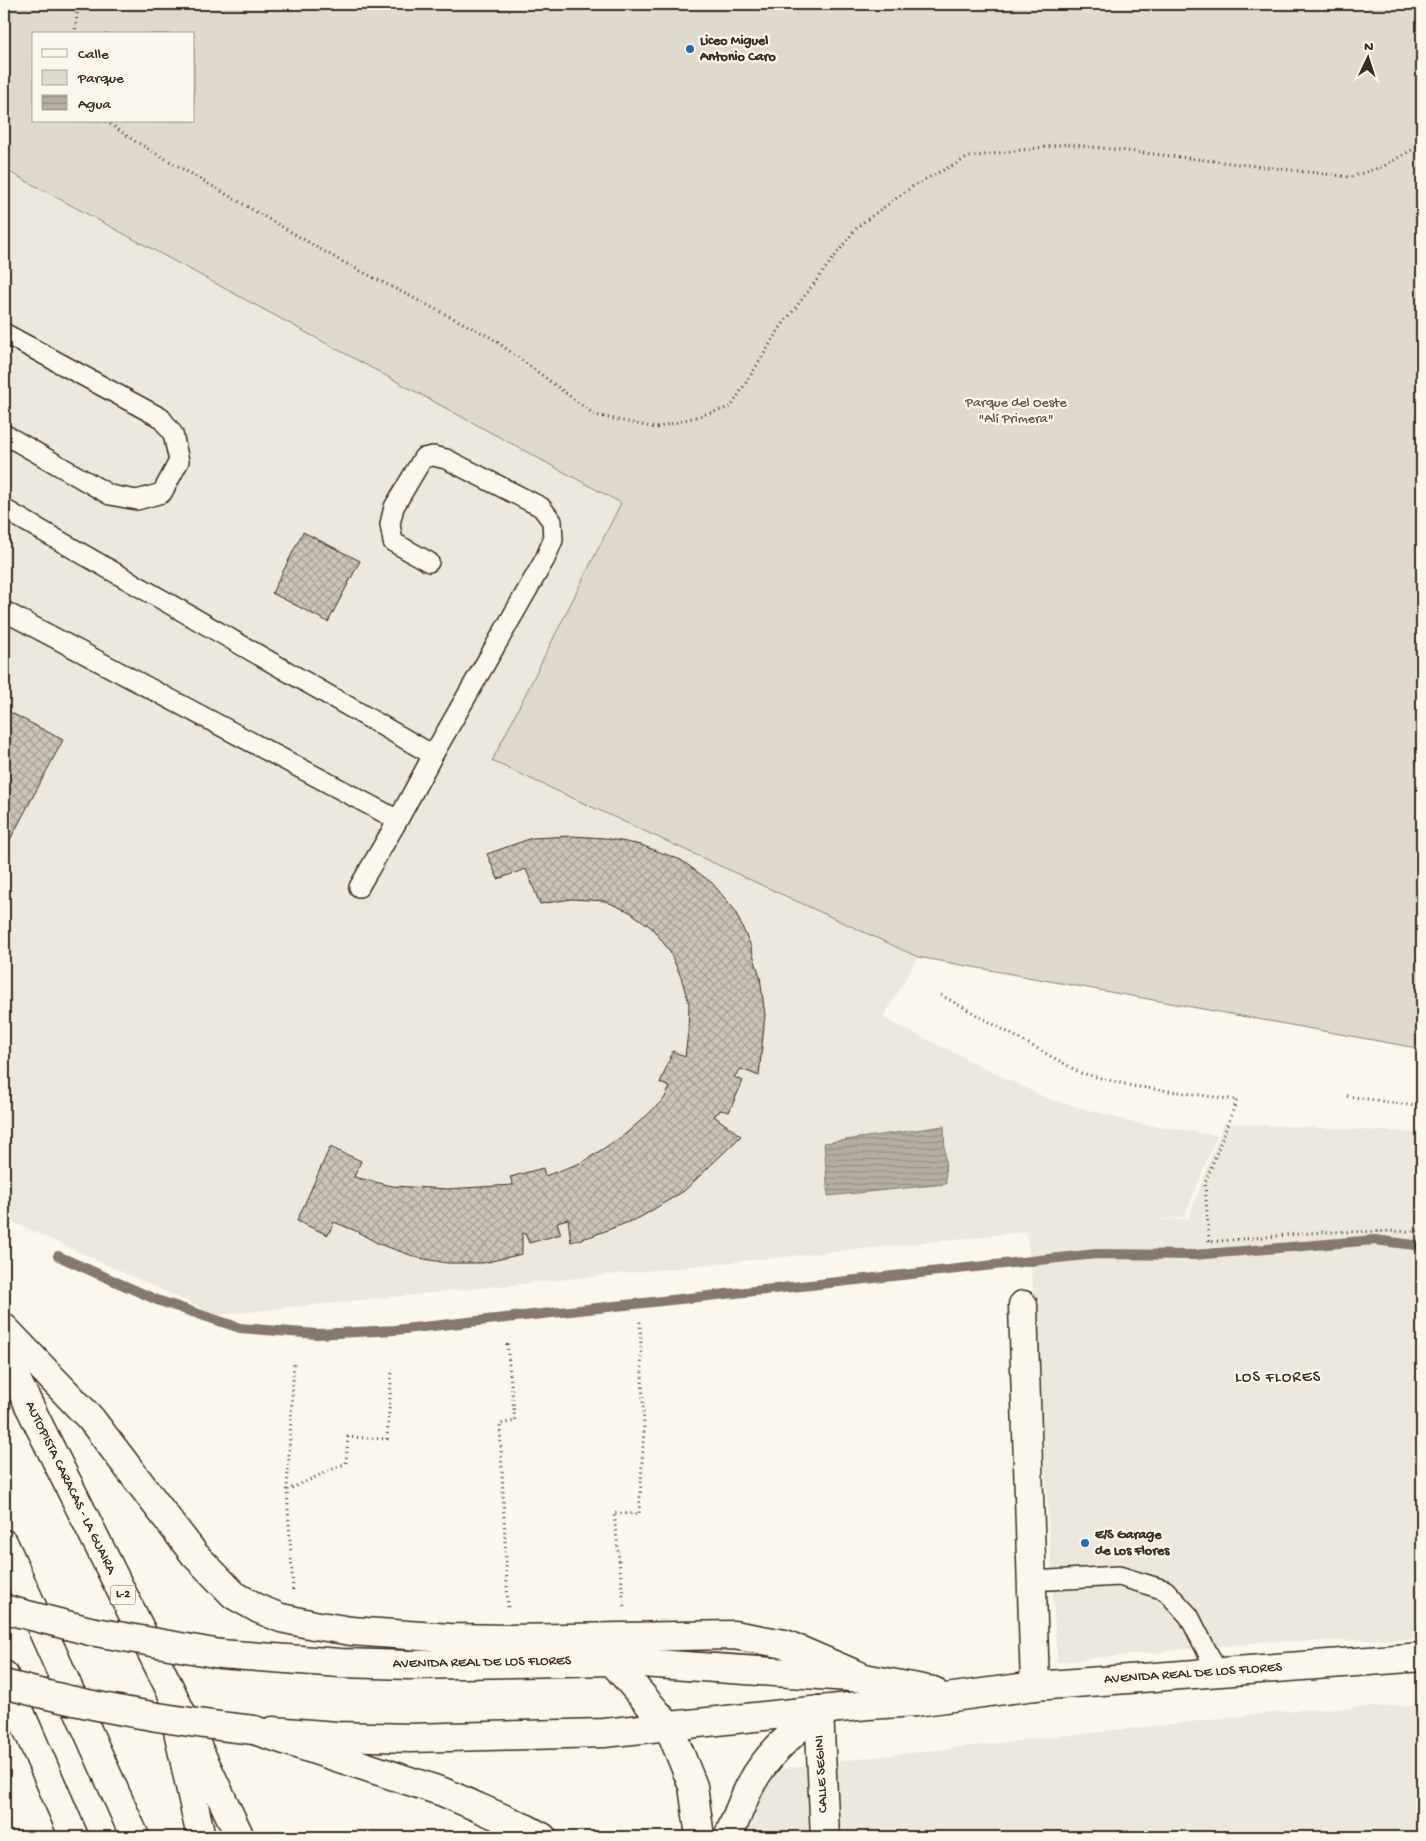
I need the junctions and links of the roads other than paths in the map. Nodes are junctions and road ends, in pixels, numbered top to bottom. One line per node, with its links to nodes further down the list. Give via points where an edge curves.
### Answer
1 (4, 333): 2 (lane, via 161,418 173,434 179,461 162,493 137,500 110,495)
2 (4, 434)
3 (4, 509): 6 (lane)
4 (430, 562): 6 (lane, via 393,542 390,524 394,507 422,458 446,459 541,507 552,521 553,540 545,559)
5 (4, 611): 7 (lane)
6 (433, 755): 7 (lane)
7 (398, 820): 8 (lane)
8 (359, 887)
9 (1023, 1306): 13 (main road)
10 (4, 1328): 19 (main road, via 91,1419 195,1555 234,1595 281,1618 352,1631 450,1638 734,1635 785,1644)
11 (4, 1355): 22 (main road, AUTOPISTA CARACAS - LA GUAIRA / L-2)
12 (4, 1544): 28 (main road)
13 (1032, 1581): 17 (lane, via 1119,1576 1165,1590 1189,1616); 21 (main road)
14 (4, 1609): 16 (main road, AVENIDA REAL DE LOS FLORES, bridge, via 90,1631 220,1654 410,1665)
15 (1422, 1657): 17 (main road, AVENIDA REAL DE LOS FLORES)
16 (612, 1661): 19 (main road, AVENIDA REAL DE LOS FLORES); 25 (main road)
17 (1218, 1673): 21 (main road, AVENIDA REAL DE LOS FLORES)
18 (4, 1675): 27 (main road)
19 (864, 1678): 23 (main road, AVENIDA REAL DE LOS FLORES)
20 (4, 1684): 26 (main road, AVENIDA REAL DE LOS FLORES, bridge, via 138,1714)
21 (1035, 1686): 23 (main road, AVENIDA REAL DE LOS FLORES)
22 (169, 1687): 29 (main road, L-2); 30 (main road, AUTOPISTA CARACAS - LA GUAIRA / L-2)
23 (964, 1696): 24 (main road, AVENIDA REAL DE LOS FLORES)
24 (819, 1710): 25 (main road, AVENIDA REAL DE LOS FLORES); 33 (main road, via 785,1740 760,1771); 34 (main road, CALLE SEGINI)
25 (670, 1727): 26 (main road, AVENIDA REAL DE LOS FLORES, via 604,1733 410,1738); 32 (main road, via 693,1786)
26 (254, 1730): 31 (main road, via 443,1792)
27 (74, 1837)
28 (135, 1837)
29 (201, 1837)
30 (240, 1837)
31 (542, 1837)
32 (700, 1837)
33 (728, 1837)
34 (825, 1837)

